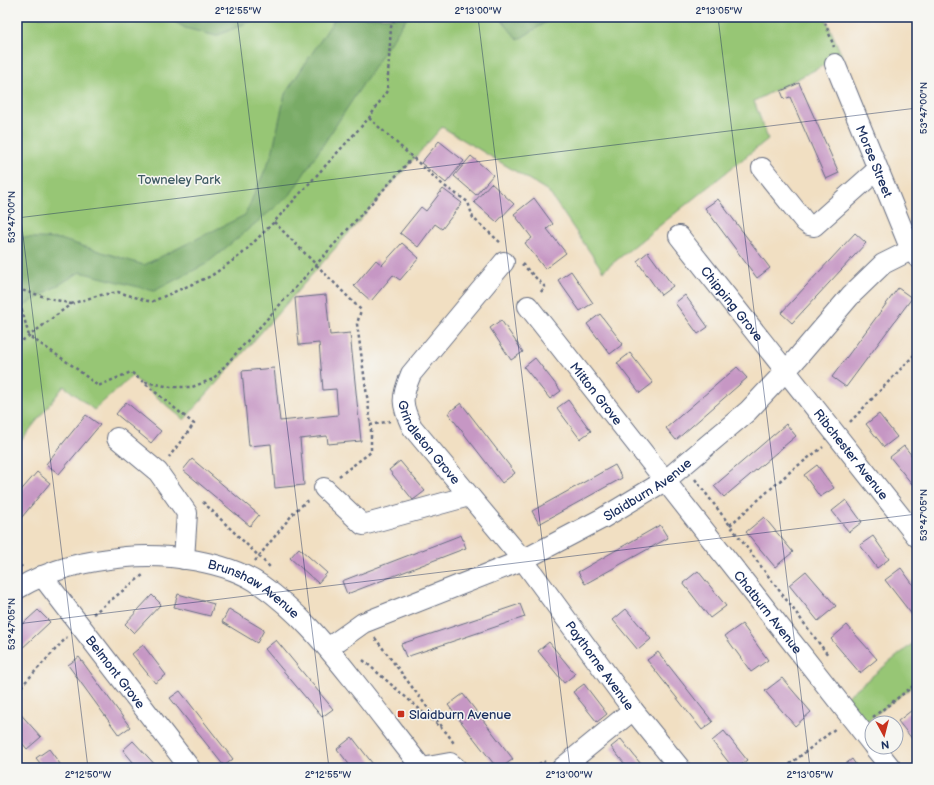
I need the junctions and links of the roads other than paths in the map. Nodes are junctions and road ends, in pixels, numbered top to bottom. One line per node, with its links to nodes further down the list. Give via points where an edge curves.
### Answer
1 (835, 64): 3 (street, Morse Street)
2 (762, 168): 3 (street, via 805,222 814,226)
3 (877, 170): 5 (street, Morse Street)
4 (678, 236): 8 (street, Chipping Grove)
5 (914, 254): 8 (street, Slaidburn Avenue, via 883,264 851,295)
6 (504, 262): 12 (street, Grindleton Grove, via 411,374 403,393 404,410 412,427)
7 (528, 306): 10 (street, Mitton Grove)
8 (786, 370): 10 (street, Slaidburn Avenue, via 748,411); 13 (street, Ribchester Avenue)
9 (116, 438): 14 (street, via 158,472 187,513)
10 (666, 480): 15 (street, Slaidburn Avenue, via 603,518); 20 (street, Chatburn Avenue)
11 (324, 488): 12 (street, via 363,525)
12 (469, 496): 15 (street, Grindleton Grove)
13 (917, 537)
14 (184, 559): 16 (street, Brunshaw Avenue, via 146,555 91,560); 18 (street, Brunshaw Avenue, via 218,566 260,584)
15 (523, 560): 18 (street, Slaidburn Avenue, via 363,623); 19 (street, Paythorne Avenue)
16 (42, 576): 17 (street, Brunshaw Avenue); 23 (street, Belmont Grove)
17 (17, 589)
18 (334, 644): 24 (street, Brunshaw Avenue)
19 (633, 710): 25 (street); 26 (street, Paythorne Avenue)
20 (864, 719)
21 (880, 755): 27 (street)
22 (458, 759): 24 (street, Brunshaw Avenue, via 450,764)
23 (190, 768)
24 (422, 768)
25 (562, 768)
26 (680, 768)
27 (891, 768)

